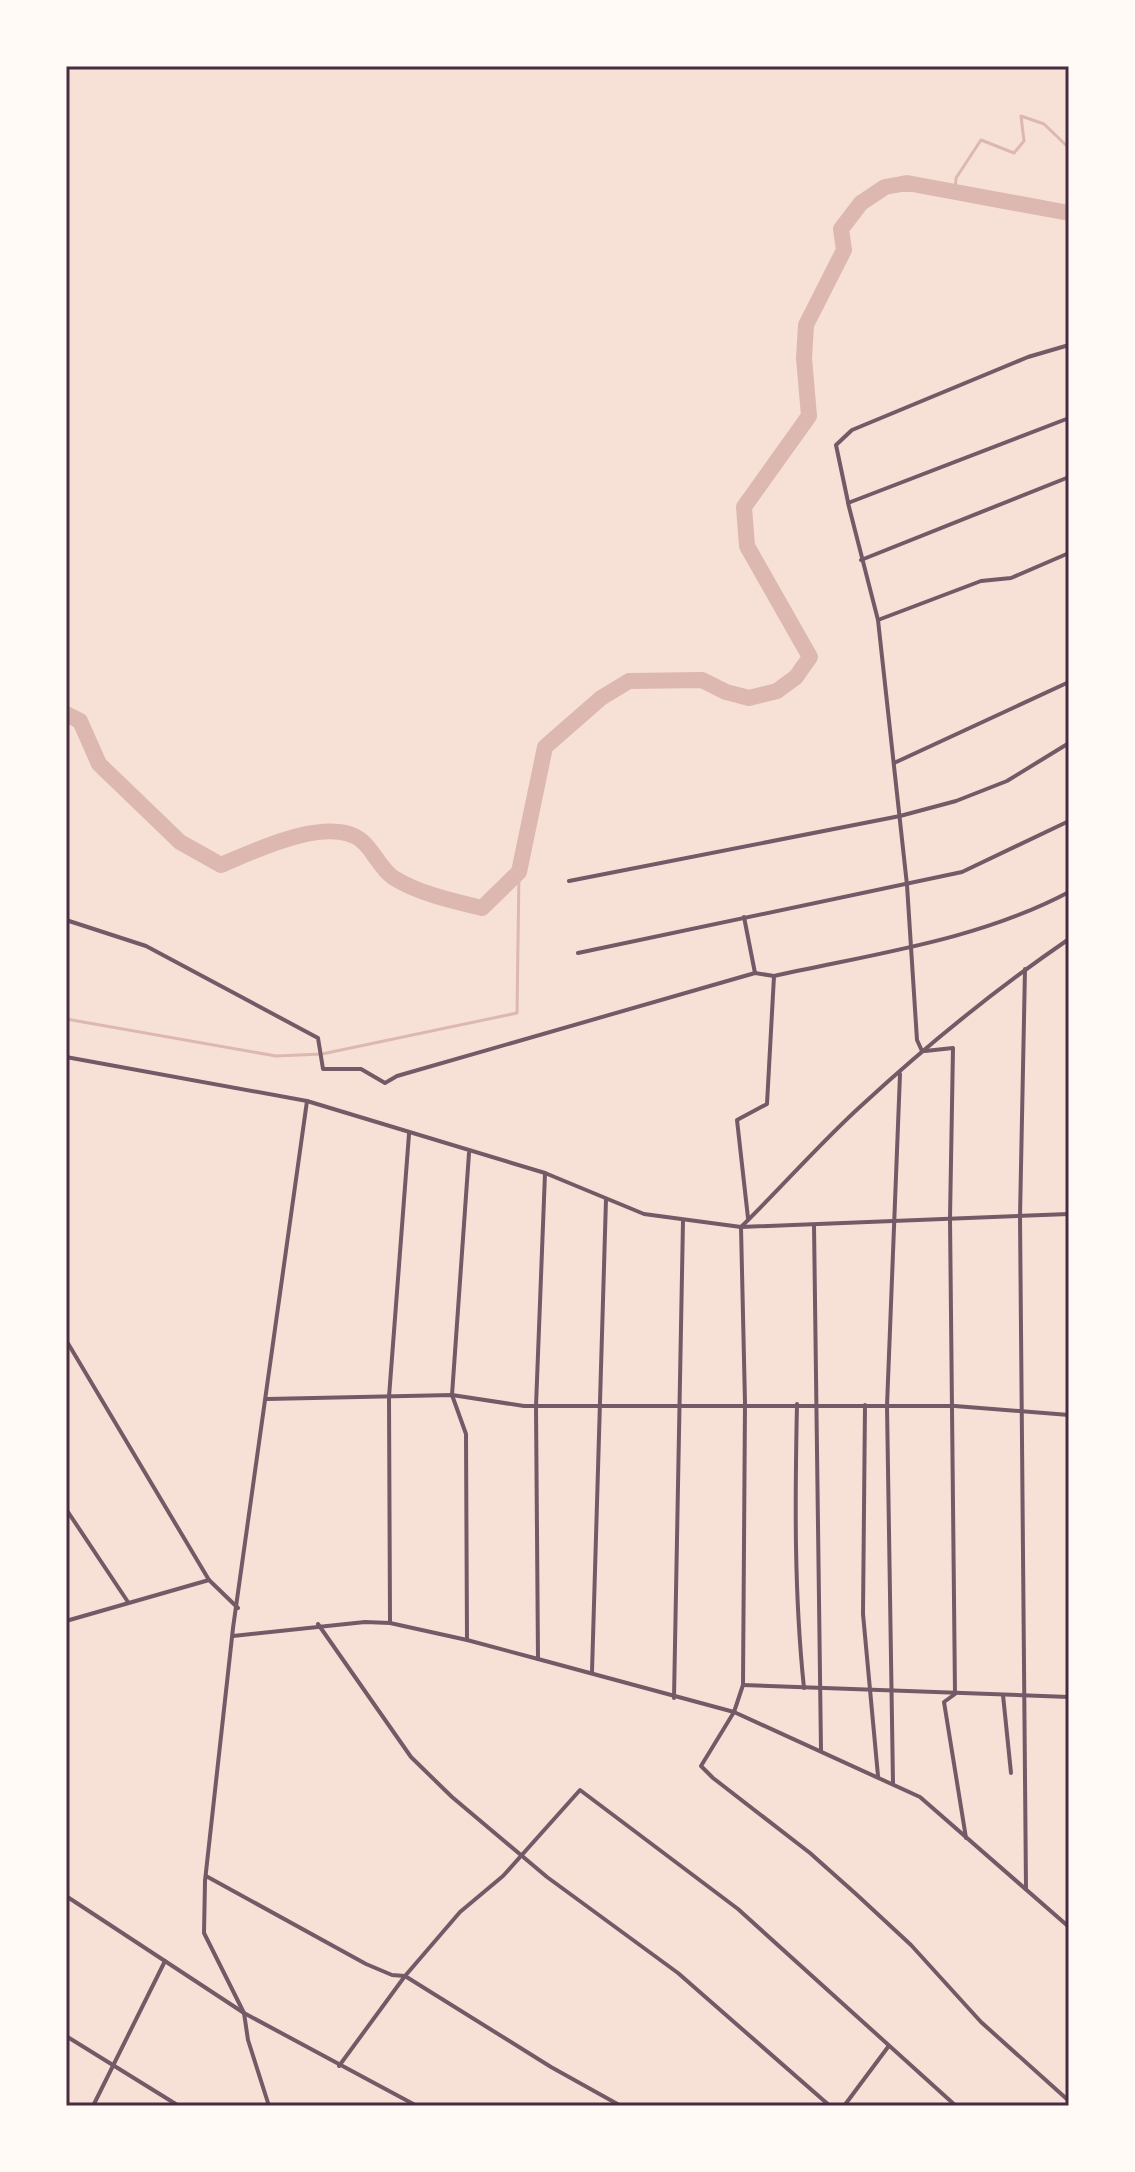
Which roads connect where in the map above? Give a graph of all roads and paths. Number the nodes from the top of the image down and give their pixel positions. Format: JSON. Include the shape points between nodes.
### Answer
{"nodes":[{"id":1,"x":1069,"y":345,"type":"edge"},
{"id":2,"x":1069,"y":418,"type":"edge"},
{"id":3,"x":1069,"y":477,"type":"edge"},
{"id":4,"x":848,"y":503,"type":"junction"},
{"id":5,"x":1069,"y":553,"type":"edge"},
{"id":6,"x":861,"y":560,"type":"junction"},
{"id":7,"x":878,"y":620,"type":"junction"},
{"id":8,"x":1069,"y":682,"type":"edge"},
{"id":9,"x":1069,"y":743,"type":"edge"},
{"id":10,"x":894,"y":763,"type":"junction"},
{"id":11,"x":900,"y":816,"type":"junction"},
{"id":12,"x":1069,"y":821,"type":"edge"},
{"id":13,"x":569,"y":881,"type":"dead end"},
{"id":14,"x":907,"y":885,"type":"junction"},
{"id":15,"x":1069,"y":892,"type":"edge"},
{"id":16,"x":744,"y":917,"type":"junction"},
{"id":17,"x":66,"y":920,"type":"edge"},
{"id":18,"x":1069,"y":939,"type":"edge"},
{"id":19,"x":909,"y":946,"type":"junction"},
{"id":20,"x":578,"y":953,"type":"dead end"},
{"id":21,"x":1025,"y":969,"type":"junction"},
{"id":22,"x":755,"y":973,"type":"junction"},
{"id":23,"x":774,"y":976,"type":"junction"},
{"id":24,"x":922,"y":1051,"type":"junction"},
{"id":25,"x":66,"y":1057,"type":"edge"},
{"id":26,"x":900,"y":1072,"type":"junction"},
{"id":27,"x":307,"y":1101,"type":"junction"},
{"id":28,"x":409,"y":1134,"type":"junction"},
{"id":29,"x":469,"y":1153,"type":"junction"},
{"id":30,"x":545,"y":1173,"type":"junction"},
{"id":31,"x":606,"y":1199,"type":"junction"},
{"id":32,"x":1069,"y":1214,"type":"edge"},
{"id":33,"x":1020,"y":1217,"type":"junction"},
{"id":34,"x":950,"y":1218,"type":"junction"},
{"id":35,"x":748,"y":1220,"type":"junction"},
{"id":36,"x":892,"y":1220,"type":"junction"},
{"id":37,"x":683,"y":1221,"type":"junction"},
{"id":38,"x":814,"y":1225,"type":"junction"},
{"id":39,"x":741,"y":1227,"type":"junction"},
{"id":40,"x":66,"y":1340,"type":"edge"},
{"id":41,"x":452,"y":1395,"type":"junction"},
{"id":42,"x":389,"y":1397,"type":"junction"},
{"id":43,"x":267,"y":1399,"type":"junction"},
{"id":44,"x":680,"y":1403,"type":"junction"},
{"id":45,"x":745,"y":1403,"type":"junction"},
{"id":46,"x":797,"y":1404,"type":"junction"},
{"id":47,"x":817,"y":1404,"type":"junction"},
{"id":48,"x":597,"y":1405,"type":"junction"},
{"id":49,"x":865,"y":1405,"type":"junction"},
{"id":50,"x":536,"y":1406,"type":"junction"},
{"id":51,"x":887,"y":1406,"type":"junction"},
{"id":52,"x":955,"y":1406,"type":"junction"},
{"id":53,"x":1023,"y":1410,"type":"junction"},
{"id":54,"x":1069,"y":1415,"type":"edge"},
{"id":55,"x":66,"y":1509,"type":"edge"},
{"id":56,"x":209,"y":1580,"type":"junction"},
{"id":57,"x":128,"y":1602,"type":"junction"},
{"id":58,"x":238,"y":1608,"type":"junction"},
{"id":59,"x":66,"y":1621,"type":"edge"},
{"id":60,"x":390,"y":1623,"type":"junction"},
{"id":61,"x":318,"y":1624,"type":"junction"},
{"id":62,"x":233,"y":1636,"type":"junction"},
{"id":63,"x":467,"y":1640,"type":"junction"},
{"id":64,"x":538,"y":1659,"type":"junction"},
{"id":65,"x":592,"y":1672,"type":"junction"},
{"id":66,"x":743,"y":1685,"type":"junction"},
{"id":67,"x":804,"y":1688,"type":"junction"},
{"id":68,"x":822,"y":1689,"type":"junction"},
{"id":69,"x":893,"y":1690,"type":"junction"},
{"id":70,"x":871,"y":1691,"type":"junction"},
{"id":71,"x":955,"y":1694,"type":"junction"},
{"id":72,"x":1003,"y":1695,"type":"junction"},
{"id":73,"x":1024,"y":1695,"type":"junction"},
{"id":74,"x":1069,"y":1697,"type":"edge"},
{"id":75,"x":674,"y":1698,"type":"junction"},
{"id":76,"x":734,"y":1712,"type":"junction"},
{"id":77,"x":821,"y":1750,"type":"junction"},
{"id":78,"x":1011,"y":1773,"type":"dead end"},
{"id":79,"x":878,"y":1776,"type":"junction"},
{"id":80,"x":893,"y":1783,"type":"junction"},
{"id":81,"x":966,"y":1838,"type":"junction"},
{"id":82,"x":521,"y":1855,"type":"junction"},
{"id":83,"x":206,"y":1876,"type":"junction"},
{"id":84,"x":1026,"y":1889,"type":"junction"},
{"id":85,"x":66,"y":1896,"type":"edge"},
{"id":86,"x":1069,"y":1927,"type":"edge"},
{"id":87,"x":165,"y":1961,"type":"junction"},
{"id":88,"x":405,"y":1976,"type":"junction"},
{"id":89,"x":244,"y":2013,"type":"junction"},
{"id":90,"x":66,"y":2036,"type":"edge"},
{"id":91,"x":888,"y":2047,"type":"junction"},
{"id":92,"x":339,"y":2066,"type":"junction"},
{"id":93,"x":112,"y":2067,"type":"junction"},
{"id":94,"x":1069,"y":2101,"type":"edge"},
{"id":95,"x":93,"y":2106,"type":"edge"},
{"id":96,"x":179,"y":2106,"type":"edge"},
{"id":97,"x":269,"y":2106,"type":"edge"},
{"id":98,"x":417,"y":2106,"type":"edge"},
{"id":99,"x":621,"y":2106,"type":"edge"},
{"id":100,"x":830,"y":2106,"type":"edge"},
{"id":101,"x":844,"y":2106,"type":"edge"},
{"id":102,"x":956,"y":2106,"type":"edge"}],
"edges":[{"from":1,"to":4,"type":"street","via":[[852,430],[836,445]]},
{"from":2,"to":4,"type":"street"},
{"from":3,"to":6,"type":"street"},
{"from":4,"to":6,"type":"street"},
{"from":5,"to":7,"type":"street","via":[[1011,578],[981,581]]},
{"from":6,"to":7,"type":"street"},
{"from":7,"to":10,"type":"street"},
{"from":8,"to":10,"type":"street"},
{"from":9,"to":11,"type":"street","via":[[1007,781]]},
{"from":10,"to":11,"type":"street"},
{"from":11,"to":13,"type":"street"},
{"from":11,"to":14,"type":"street"},
{"from":12,"to":14,"type":"street","via":[[962,872]]},
{"from":14,"to":16,"type":"street"},
{"from":14,"to":19,"type":"street"},
{"from":15,"to":19,"type":"street","via":[[1036,910]]},
{"from":16,"to":20,"type":"street"},
{"from":16,"to":22,"type":"street"},
{"from":17,"to":22,"type":"street","via":[[146,946],[305,1030],[318,1038],[323,1069],[361,1069],[385,1083]]},
{"from":18,"to":21,"type":"street"},
{"from":19,"to":23,"type":"street"},
{"from":19,"to":24,"type":"street"},
{"from":21,"to":24,"type":"street"},
{"from":21,"to":33,"type":"street"},
{"from":22,"to":23,"type":"street"},
{"from":23,"to":35,"type":"street","via":[[767,1104],[737,1120]]},
{"from":24,"to":26,"type":"street"},
{"from":24,"to":34,"type":"street","via":[[953,1048]]},
{"from":25,"to":27,"type":"street"},
{"from":26,"to":35,"type":"street"},
{"from":26,"to":36,"type":"street"},
{"from":27,"to":28,"type":"street"},
{"from":27,"to":43,"type":"street"},
{"from":28,"to":29,"type":"street"},
{"from":28,"to":42,"type":"street"},
{"from":29,"to":30,"type":"street"},
{"from":29,"to":41,"type":"street"},
{"from":30,"to":31,"type":"street"},
{"from":30,"to":50,"type":"street"},
{"from":31,"to":37,"type":"street"},
{"from":31,"to":48,"type":"street"},
{"from":32,"to":33,"type":"street"},
{"from":33,"to":34,"type":"street"},
{"from":33,"to":53,"type":"street"},
{"from":34,"to":36,"type":"street"},
{"from":34,"to":52,"type":"street"},
{"from":35,"to":39,"type":"street"},
{"from":36,"to":38,"type":"street"},
{"from":36,"to":51,"type":"street"},
{"from":37,"to":39,"type":"street"},
{"from":37,"to":44,"type":"street"},
{"from":38,"to":39,"type":"street"},
{"from":38,"to":47,"type":"street"},
{"from":39,"to":45,"type":"street"},
{"from":40,"to":56,"type":"street"},
{"from":41,"to":42,"type":"street"},
{"from":41,"to":50,"type":"street"},
{"from":41,"to":63,"type":"street","via":[[466,1434]]},
{"from":42,"to":43,"type":"street"},
{"from":42,"to":60,"type":"street"},
{"from":43,"to":58,"type":"street"},
{"from":44,"to":45,"type":"street"},
{"from":44,"to":48,"type":"street"},
{"from":44,"to":75,"type":"street"},
{"from":45,"to":46,"type":"street"},
{"from":45,"to":66,"type":"street"},
{"from":46,"to":47,"type":"street"},
{"from":46,"to":67,"type":"street","via":[[797,1621]]},
{"from":47,"to":49,"type":"street"},
{"from":47,"to":68,"type":"street"},
{"from":48,"to":50,"type":"street"},
{"from":48,"to":65,"type":"street"},
{"from":49,"to":51,"type":"street"},
{"from":49,"to":70,"type":"street","via":[[863,1614]]},
{"from":50,"to":64,"type":"street"},
{"from":51,"to":52,"type":"street"},
{"from":51,"to":69,"type":"street"},
{"from":52,"to":53,"type":"street"},
{"from":52,"to":71,"type":"street"},
{"from":53,"to":54,"type":"street"},
{"from":53,"to":73,"type":"street"},
{"from":55,"to":57,"type":"street"},
{"from":56,"to":57,"type":"street"},
{"from":56,"to":58,"type":"street"},
{"from":57,"to":59,"type":"street"},
{"from":58,"to":62,"type":"street"},
{"from":60,"to":61,"type":"street"},
{"from":60,"to":63,"type":"street"},
{"from":61,"to":62,"type":"street"},
{"from":61,"to":82,"type":"street","via":[[411,1757]]},
{"from":62,"to":83,"type":"street"},
{"from":63,"to":64,"type":"street"},
{"from":64,"to":65,"type":"street"},
{"from":65,"to":75,"type":"street"},
{"from":66,"to":67,"type":"street"},
{"from":66,"to":76,"type":"street"},
{"from":67,"to":68,"type":"street"},
{"from":68,"to":70,"type":"street"},
{"from":68,"to":77,"type":"street"},
{"from":69,"to":70,"type":"street"},
{"from":69,"to":71,"type":"street"},
{"from":69,"to":80,"type":"street"},
{"from":70,"to":79,"type":"street"},
{"from":71,"to":72,"type":"street"},
{"from":71,"to":81,"type":"street","via":[[944,1702]]},
{"from":72,"to":73,"type":"street"},
{"from":72,"to":78,"type":"street"},
{"from":73,"to":74,"type":"street"},
{"from":73,"to":84,"type":"street"},
{"from":75,"to":76,"type":"street"},
{"from":76,"to":77,"type":"street"},
{"from":76,"to":94,"type":"street","via":[[701,1766],[856,1894],[981,2022]]},
{"from":77,"to":79,"type":"street"},
{"from":79,"to":80,"type":"street"},
{"from":80,"to":81,"type":"street","via":[[920,1797]]},
{"from":81,"to":84,"type":"street"},
{"from":82,"to":88,"type":"street","via":[[460,1912]]},
{"from":82,"to":91,"type":"street","via":[[580,1790],[738,1909]]},
{"from":82,"to":100,"type":"street","via":[[678,1973]]},
{"from":83,"to":88,"type":"street","via":[[366,1964]]},
{"from":83,"to":89,"type":"street","via":[[204,1933]]},
{"from":84,"to":86,"type":"street"},
{"from":85,"to":87,"type":"street"},
{"from":87,"to":89,"type":"street"},
{"from":87,"to":93,"type":"street"},
{"from":88,"to":92,"type":"street"},
{"from":88,"to":99,"type":"street"},
{"from":89,"to":92,"type":"street"},
{"from":89,"to":97,"type":"street"},
{"from":90,"to":93,"type":"street"},
{"from":91,"to":101,"type":"street"},
{"from":91,"to":102,"type":"street"},
{"from":92,"to":98,"type":"street"},
{"from":93,"to":95,"type":"street"},
{"from":93,"to":96,"type":"street"}]}
